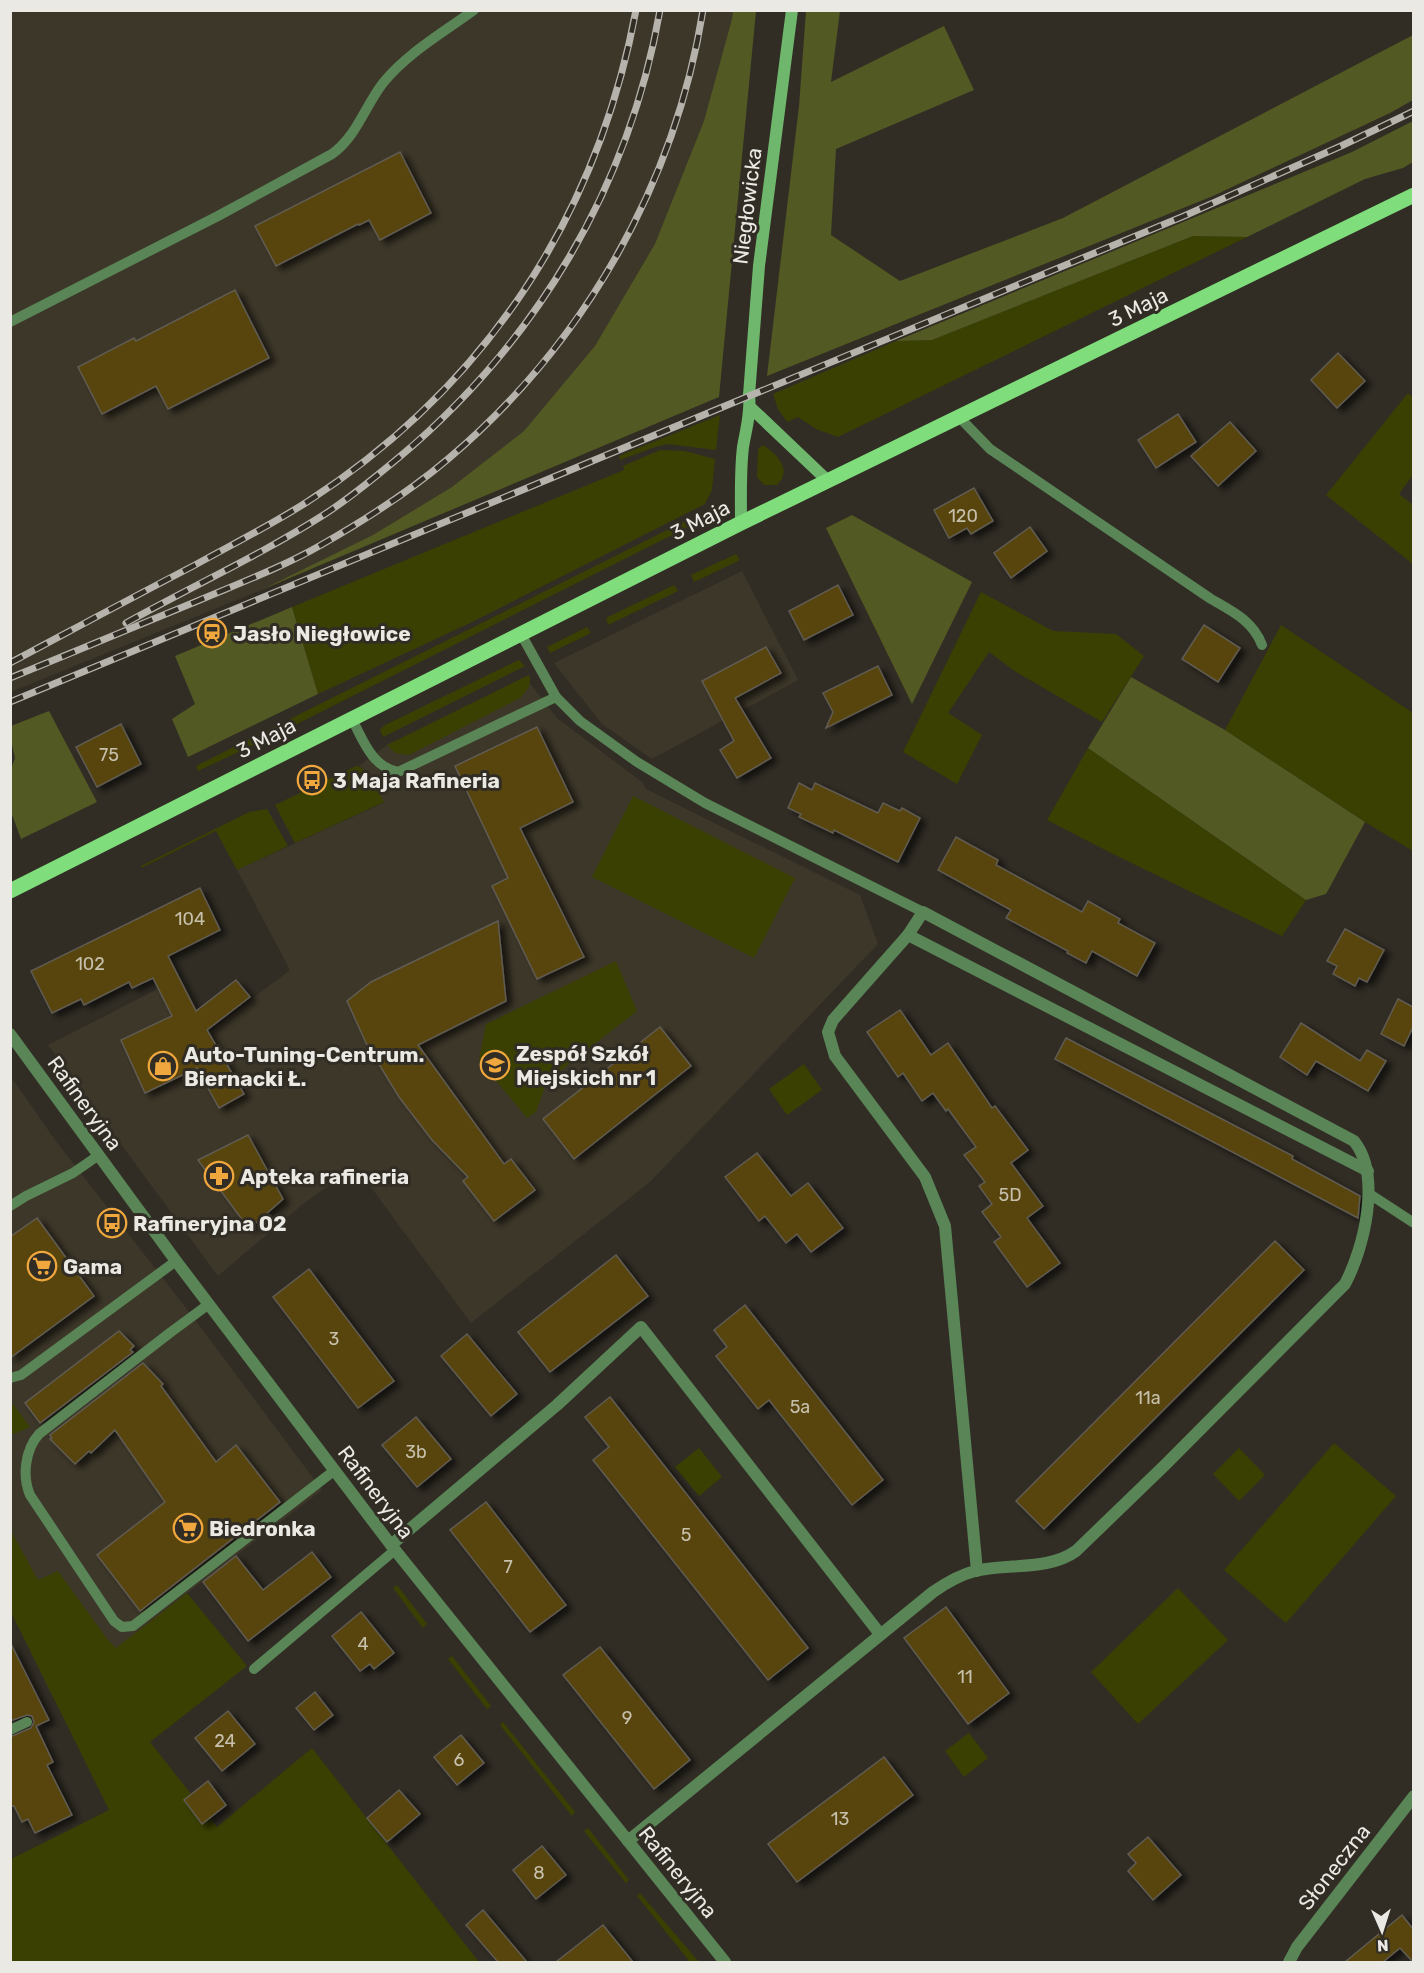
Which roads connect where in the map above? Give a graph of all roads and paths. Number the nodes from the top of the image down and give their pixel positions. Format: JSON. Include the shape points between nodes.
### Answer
{"nodes":[{"id":1,"x":474,"y":10,"type":"edge"},
{"id":2,"x":792,"y":10,"type":"edge"},
{"id":3,"x":1413,"y":195,"type":"edge"},
{"id":4,"x":10,"y":322,"type":"edge"},
{"id":5,"x":750,"y":407,"type":"junction"},
{"id":6,"x":960,"y":418,"type":"junction"},
{"id":7,"x":828,"y":481,"type":"junction"},
{"id":8,"x":741,"y":523,"type":"junction"},
{"id":9,"x":521,"y":634,"type":"junction"},
{"id":10,"x":1262,"y":645,"type":"dead end"},
{"id":11,"x":556,"y":697,"type":"junction"},
{"id":12,"x":352,"y":719,"type":"junction"},
{"id":13,"x":10,"y":891,"type":"edge"},
{"id":14,"x":923,"y":912,"type":"junction"},
{"id":15,"x":908,"y":934,"type":"junction"},
{"id":16,"x":10,"y":1034,"type":"edge"},
{"id":17,"x":99,"y":1155,"type":"junction"},
{"id":18,"x":1368,"y":1171,"type":"junction"},
{"id":19,"x":1368,"y":1193,"type":"junction"},
{"id":20,"x":10,"y":1206,"type":"edge"},
{"id":21,"x":1413,"y":1223,"type":"edge"},
{"id":22,"x":176,"y":1261,"type":"junction"},
{"id":23,"x":209,"y":1304,"type":"junction"},
{"id":24,"x":10,"y":1378,"type":"edge"},
{"id":25,"x":335,"y":1470,"type":"junction"},
{"id":26,"x":393,"y":1547,"type":"junction"},
{"id":27,"x":977,"y":1571,"type":"junction"},
{"id":28,"x":880,"y":1634,"type":"junction"},
{"id":29,"x":254,"y":1669,"type":"dead end"},
{"id":30,"x":27,"y":1722,"type":"dead end"},
{"id":31,"x":10,"y":1730,"type":"edge"},
{"id":32,"x":1413,"y":1796,"type":"edge"},
{"id":33,"x":628,"y":1841,"type":"junction"},
{"id":34,"x":725,"y":1962,"type":"edge"},
{"id":35,"x":1289,"y":1962,"type":"edge"}],
"edges":[{"from":1,"to":4,"type":"lane","via":[[398,67],[382,84],[347,141],[332,154]]},
{"from":2,"to":5,"type":"street","name":"Niegłowicka","via":[[759,266]]},
{"from":3,"to":6,"type":"main road","name":"3 Maja"},
{"from":5,"to":7,"type":"street"},
{"from":5,"to":8,"type":"street","name":"Niegłowicka","via":[[743,447]]},
{"from":6,"to":7,"type":"main road","name":"3 Maja"},
{"from":6,"to":10,"type":"lane","via":[[990,449],[1245,619]]},
{"from":7,"to":8,"type":"main road","name":"3 Maja"},
{"from":8,"to":9,"type":"main road","name":"3 Maja"},
{"from":9,"to":11,"type":"lane"},
{"from":9,"to":12,"type":"main road","name":"3 Maja"},
{"from":11,"to":12,"type":"lane","via":[[398,772],[376,761]]},
{"from":11,"to":14,"type":"lane","via":[[588,728],[672,784]]},
{"from":12,"to":13,"type":"main road","name":"3 Maja"},
{"from":14,"to":15,"type":"street"},
{"from":14,"to":18,"type":"street","via":[[1354,1141]]},
{"from":15,"to":18,"type":"street"},
{"from":15,"to":27,"type":"street","via":[[833,1020],[828,1032],[835,1056],[925,1177],[945,1226]]},
{"from":16,"to":17,"type":"street","name":"Rafineryjna"},
{"from":17,"to":20,"type":"lane"},
{"from":17,"to":22,"type":"street","name":"Rafineryjna"},
{"from":18,"to":19,"type":"street"},
{"from":19,"to":21,"type":"lane"},
{"from":19,"to":27,"type":"street","via":[[1361,1241],[1345,1284],[1149,1481],[1068,1557]]},
{"from":22,"to":23,"type":"street","name":"Rafineryjna"},
{"from":22,"to":24,"type":"lane","via":[[21,1375]]},
{"from":23,"to":25,"type":"street","name":"Rafineryjna"},
{"from":23,"to":25,"type":"lane","via":[[39,1434],[28,1456],[26,1476],[30,1495],[114,1621],[133,1626]]},
{"from":25,"to":26,"type":"street","name":"Rafineryjna"},
{"from":26,"to":28,"type":"street","via":[[641,1327]]},
{"from":26,"to":29,"type":"lane"},
{"from":26,"to":33,"type":"street","name":"Rafineryjna"},
{"from":27,"to":28,"type":"street","via":[[933,1592]]},
{"from":28,"to":33,"type":"street"},
{"from":30,"to":31,"type":"lane"},
{"from":32,"to":35,"type":"street","name":"Słoneczna"},
{"from":33,"to":34,"type":"street","name":"Rafineryjna"}]}
